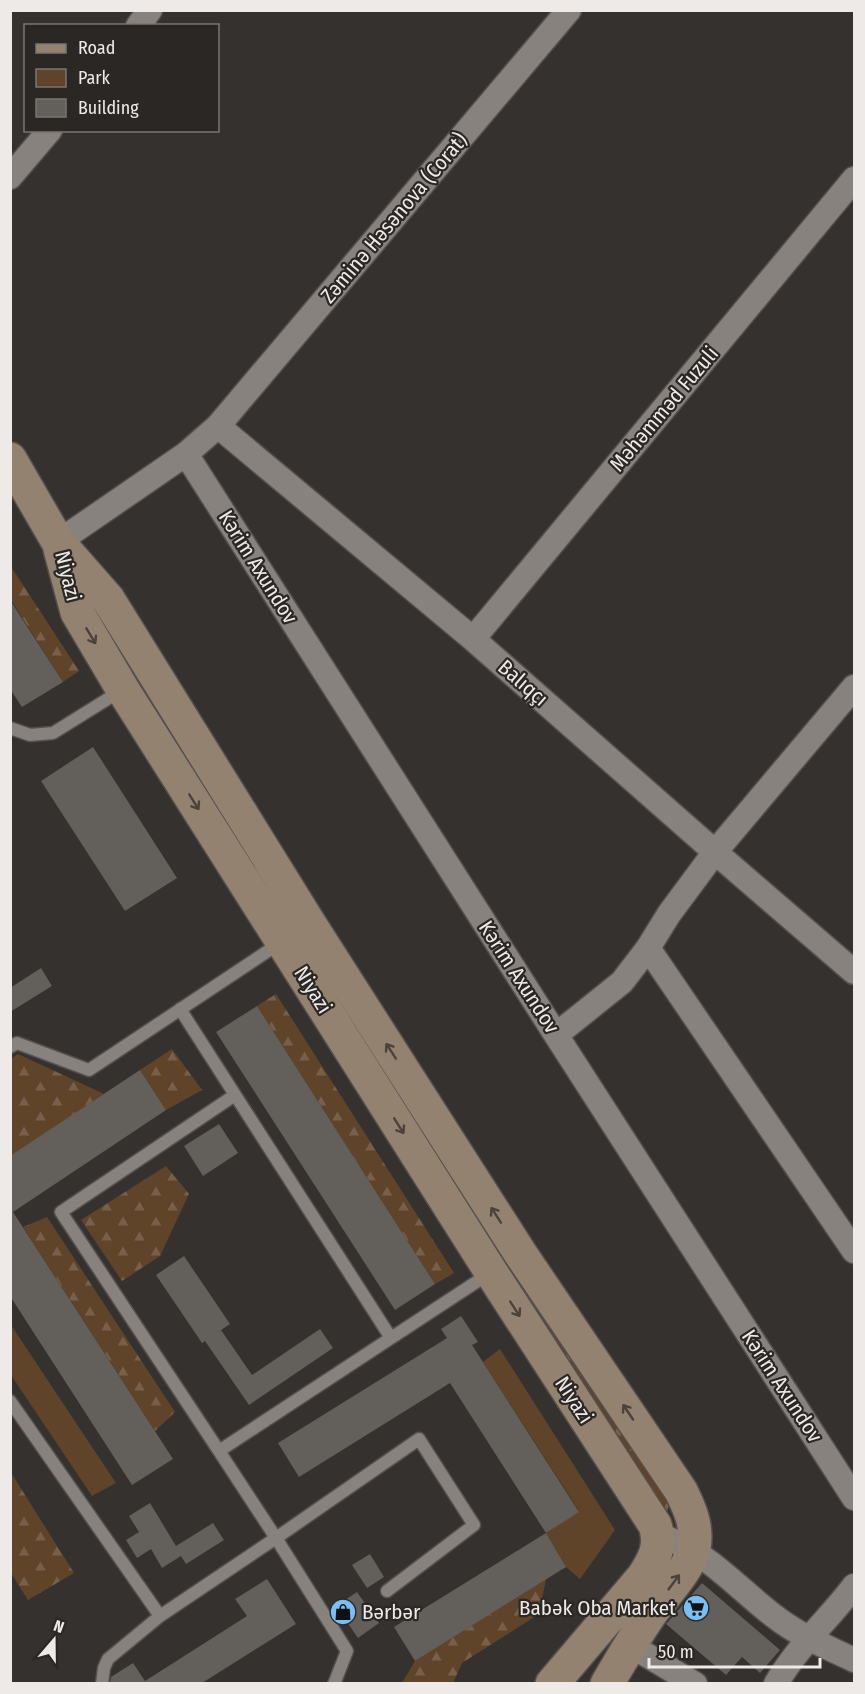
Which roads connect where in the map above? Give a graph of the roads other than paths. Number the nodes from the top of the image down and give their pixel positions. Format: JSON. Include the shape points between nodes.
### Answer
{"nodes":[{"id":1,"x":150,"y":10,"type":"edge"},
{"id":2,"x":569,"y":10,"type":"edge"},
{"id":3,"x":140,"y":24,"type":"edge"},
{"id":4,"x":48,"y":132,"type":"edge"},
{"id":5,"x":10,"y":177,"type":"edge"},
{"id":6,"x":855,"y":179,"type":"edge"},
{"id":7,"x":218,"y":426,"type":"junction"},
{"id":8,"x":186,"y":454,"type":"junction"},
{"id":9,"x":10,"y":459,"type":"edge"},
{"id":10,"x":58,"y":542,"type":"junction"},
{"id":11,"x":473,"y":639,"type":"junction"},
{"id":12,"x":855,"y":687,"type":"edge"},
{"id":13,"x":123,"y":690,"type":"junction"},
{"id":14,"x":10,"y":728,"type":"edge"},
{"id":15,"x":715,"y":852,"type":"junction"},
{"id":16,"x":296,"y":932,"type":"junction"},
{"id":17,"x":648,"y":948,"type":"junction"},
{"id":18,"x":855,"y":972,"type":"edge"},
{"id":19,"x":180,"y":1010,"type":"junction"},
{"id":20,"x":556,"y":1035,"type":"junction"},
{"id":21,"x":10,"y":1047,"type":"edge"},
{"id":22,"x":235,"y":1095,"type":"junction"},
{"id":23,"x":855,"y":1251,"type":"edge"},
{"id":24,"x":507,"y":1261,"type":"junction"},
{"id":25,"x":391,"y":1338,"type":"junction"},
{"id":26,"x":10,"y":1401,"type":"edge"},
{"id":27,"x":219,"y":1450,"type":"junction"},
{"id":28,"x":855,"y":1498,"type":"edge"},
{"id":29,"x":658,"y":1535,"type":"junction"},
{"id":30,"x":276,"y":1538,"type":"junction"},
{"id":31,"x":693,"y":1550,"type":"junction"},
{"id":32,"x":855,"y":1586,"type":"edge"},
{"id":33,"x":387,"y":1591,"type":"dead end"},
{"id":34,"x":160,"y":1616,"type":"junction"},
{"id":35,"x":808,"y":1638,"type":"junction"},
{"id":36,"x":630,"y":1645,"type":"junction"},
{"id":37,"x":855,"y":1660,"type":"edge"},
{"id":38,"x":102,"y":1683,"type":"edge"},
{"id":39,"x":334,"y":1683,"type":"edge"},
{"id":40,"x":552,"y":1683,"type":"edge"},
{"id":41,"x":607,"y":1683,"type":"edge"},
{"id":42,"x":694,"y":1683,"type":"edge"},
{"id":43,"x":776,"y":1683,"type":"edge"}],
"edges":[{"from":1,"to":3,"type":"street"},
{"from":2,"to":7,"type":"street","name":"Zəminə Həsənova (Corat)"},
{"from":4,"to":5,"type":"street"},
{"from":6,"to":11,"type":"street","name":"Məhəmməd Fuzuli"},
{"from":7,"to":8,"type":"street"},
{"from":7,"to":11,"type":"street","name":"Balıqçı"},
{"from":8,"to":10,"type":"street"},
{"from":8,"to":20,"type":"street","name":"Kərim Axundov"},
{"from":9,"to":10,"type":"main road"},
{"from":10,"to":13,"type":"main road","name":"Niyazi","one_way":true,"via":[[77,612]]},
{"from":10,"to":16,"type":"main road","name":"Niyazi","via":[[108,599]]},
{"from":11,"to":15,"type":"street","name":"Balıqçı"},
{"from":12,"to":15,"type":"street"},
{"from":13,"to":14,"type":"lane","via":[[53,733],[30,735]]},
{"from":13,"to":16,"type":"main road","name":"Niyazi","one_way":true},
{"from":15,"to":17,"type":"street"},
{"from":15,"to":18,"type":"street","name":"Balıqçı"},
{"from":16,"to":19,"type":"lane"},
{"from":16,"to":24,"type":"main road","name":"Niyazi"},
{"from":17,"to":20,"type":"street","via":[[622,982]]},
{"from":17,"to":23,"type":"street"},
{"from":19,"to":21,"type":"lane","via":[[89,1070],[17,1042]]},
{"from":19,"to":22,"type":"lane"},
{"from":20,"to":28,"type":"street","name":"Kərim Axundov"},
{"from":22,"to":25,"type":"lane"},
{"from":22,"to":27,"type":"lane","via":[[61,1212]]},
{"from":24,"to":25,"type":"lane"},
{"from":24,"to":29,"type":"main road","name":"Niyazi","one_way":true},
{"from":31,"to":24,"type":"main road","name":"Niyazi","one_way":true,"via":[[692,1514],[681,1491]]},
{"from":25,"to":27,"type":"lane"},
{"from":26,"to":34,"type":"lane"},
{"from":27,"to":30,"type":"lane"},
{"from":29,"to":31,"type":"street"},
{"from":29,"to":40,"type":"main road","via":[[656,1555],[643,1577]]},
{"from":30,"to":33,"type":"lane","via":[[419,1439],[474,1525]]},
{"from":30,"to":34,"type":"lane"},
{"from":30,"to":39,"type":"lane","via":[[347,1651]]},
{"from":31,"to":35,"type":"street","via":[[776,1618]]},
{"from":36,"to":31,"type":"main road","name":"Niyazi","one_way":true},
{"from":32,"to":35,"type":"street"},
{"from":34,"to":38,"type":"lane","via":[[108,1659]]},
{"from":35,"to":37,"type":"street"},
{"from":35,"to":43,"type":"street"},
{"from":36,"to":41,"type":"main road","name":"Niyazi"},
{"from":36,"to":42,"type":"street"}]}
